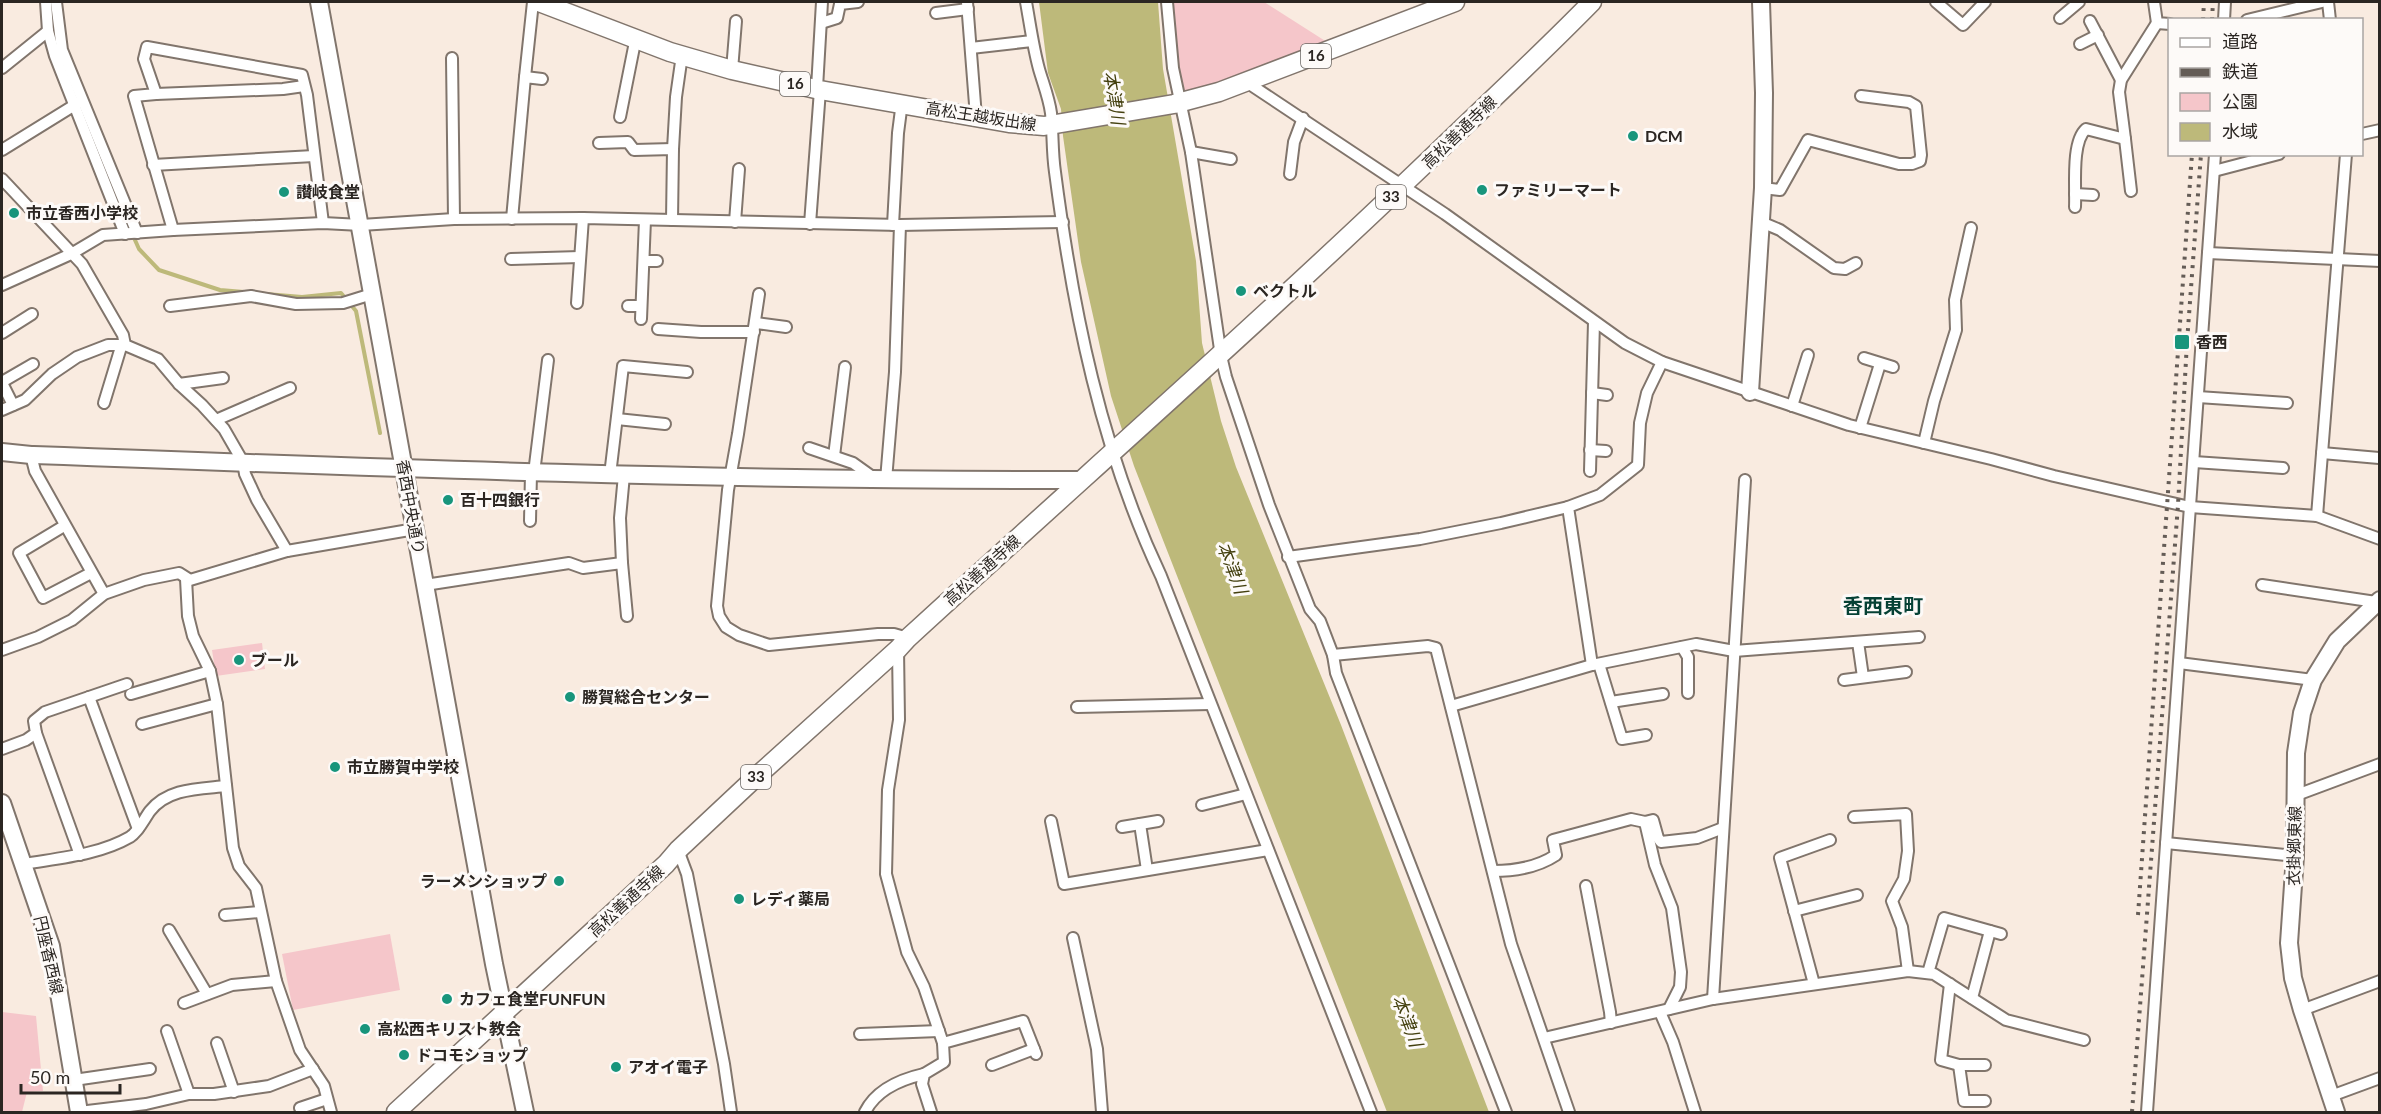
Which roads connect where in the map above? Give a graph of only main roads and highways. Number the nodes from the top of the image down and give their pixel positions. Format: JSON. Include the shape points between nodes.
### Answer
{"nodes":[{"id":1,"x":539,"y":2,"type":"edge"},
{"id":2,"x":1455,"y":2,"type":"edge"},
{"id":3,"x":1592,"y":2,"type":"edge"},
{"id":4,"x":1600,"y":2,"type":"edge"},
{"id":5,"x":1567,"y":27,"type":"junction"},
{"id":6,"x":396,"y":1113,"type":"edge"}],
"edges":[{"from":1,"to":2,"type":"main road","name":"高松王越坂出線","number":"16","via":[[682,56],[732,70],[1034,126],[1177,103],[1248,83]]},
{"from":3,"to":5,"type":"main road","name":"高松善通寺線","number":"33"},
{"from":4,"to":5,"type":"main road","name":"高松善通寺線","number":"33"},
{"from":5,"to":6,"type":"main road","name":"高松善通寺線","number":"33","via":[[1217,360],[756,777]]}]}
